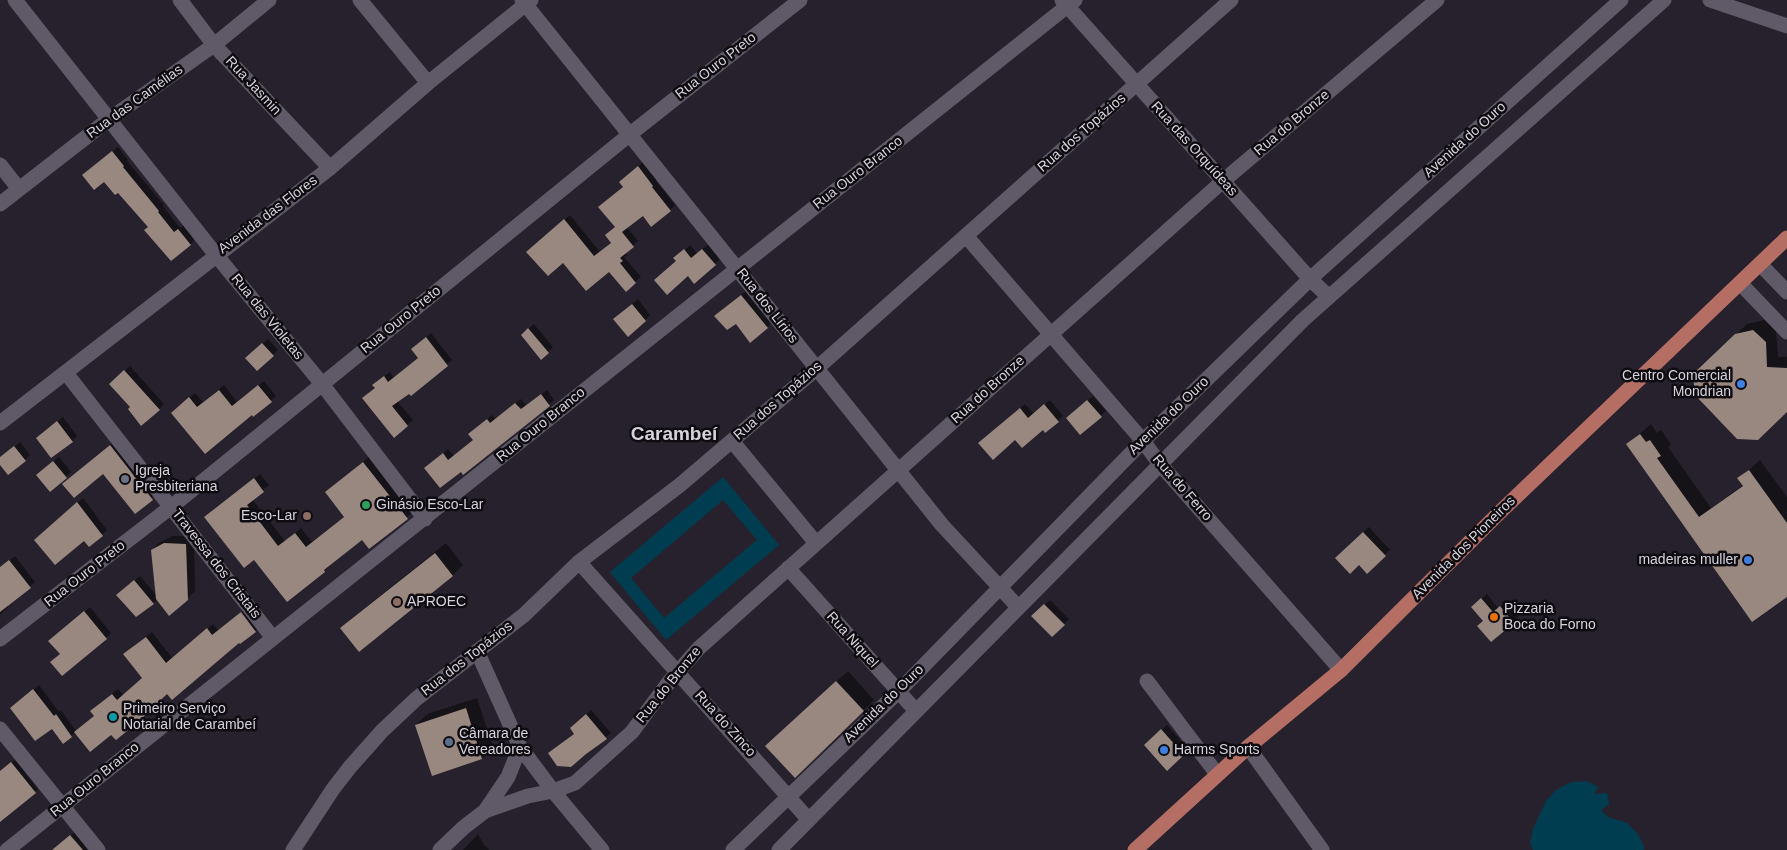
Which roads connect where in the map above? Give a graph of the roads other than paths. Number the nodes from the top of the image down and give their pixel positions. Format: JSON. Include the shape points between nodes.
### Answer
{"nodes":[{"id":1,"x":15,"y":0,"type":"edge"},
{"id":2,"x":180,"y":0,"type":"edge"},
{"id":3,"x":269,"y":0,"type":"edge"},
{"id":4,"x":360,"y":0,"type":"edge"},
{"id":5,"x":800,"y":0,"type":"edge"},
{"id":6,"x":1231,"y":0,"type":"edge"},
{"id":7,"x":1437,"y":0,"type":"edge"},
{"id":8,"x":1621,"y":0,"type":"edge"},
{"id":9,"x":1664,"y":0,"type":"edge"},
{"id":10,"x":1710,"y":0,"type":"edge"},
{"id":11,"x":526,"y":2,"type":"edge"},
{"id":12,"x":1068,"y":2,"type":"edge"},
{"id":13,"x":1787,"y":26,"type":"edge"},
{"id":14,"x":214,"y":45,"type":"junction"},
{"id":15,"x":428,"y":83,"type":"junction"},
{"id":16,"x":1137,"y":85,"type":"junction"},
{"id":17,"x":108,"y":120,"type":"junction"},
{"id":18,"x":629,"y":135,"type":"junction"},
{"id":19,"x":0,"y":165,"type":"edge"},
{"id":20,"x":330,"y":168,"type":"junction"},
{"id":21,"x":1222,"y":182,"type":"junction"},
{"id":22,"x":18,"y":189,"type":"junction"},
{"id":23,"x":0,"y":204,"type":"edge"},
{"id":24,"x":966,"y":236,"type":"junction"},
{"id":25,"x":1787,"y":238,"type":"edge"},
{"id":26,"x":216,"y":255,"type":"junction"},
{"id":27,"x":1760,"y":264,"type":"junction"},
{"id":28,"x":738,"y":268,"type":"junction"},
{"id":29,"x":1310,"y":279,"type":"junction"},
{"id":30,"x":1740,"y":284,"type":"junction"},
{"id":31,"x":1787,"y":292,"type":"edge"},
{"id":32,"x":1328,"y":296,"type":"junction"},
{"id":33,"x":1787,"y":332,"type":"edge"},
{"id":34,"x":1051,"y":334,"type":"junction"},
{"id":35,"x":816,"y":369,"type":"junction"},
{"id":36,"x":66,"y":373,"type":"junction"},
{"id":37,"x":322,"y":384,"type":"junction"},
{"id":38,"x":0,"y":423,"type":"edge"},
{"id":39,"x":732,"y":441,"type":"junction"},
{"id":40,"x":1143,"y":441,"type":"junction"},
{"id":41,"x":1160,"y":464,"type":"junction"},
{"id":42,"x":898,"y":471,"type":"junction"},
{"id":43,"x":171,"y":507,"type":"junction"},
{"id":44,"x":425,"y":519,"type":"junction"},
{"id":45,"x":816,"y":544,"type":"junction"},
{"id":46,"x":579,"y":562,"type":"junction"},
{"id":47,"x":788,"y":568,"type":"junction"},
{"id":48,"x":1000,"y":586,"type":"junction"},
{"id":49,"x":1018,"y":607,"type":"junction"},
{"id":50,"x":273,"y":638,"type":"junction"},
{"id":51,"x":0,"y":639,"type":"edge"},
{"id":52,"x":477,"y":651,"type":"junction"},
{"id":53,"x":1341,"y":670,"type":"junction"},
{"id":54,"x":678,"y":672,"type":"junction"},
{"id":55,"x":1147,"y":681,"type":"dead end"},
{"id":56,"x":898,"y":692,"type":"junction"},
{"id":57,"x":916,"y":711,"type":"junction"},
{"id":58,"x":0,"y":729,"type":"edge"},
{"id":59,"x":520,"y":747,"type":"junction"},
{"id":60,"x":1248,"y":747,"type":"junction"},
{"id":61,"x":1217,"y":774,"type":"junction"},
{"id":62,"x":553,"y":792,"type":"junction"},
{"id":63,"x":788,"y":796,"type":"junction"},
{"id":64,"x":63,"y":806,"type":"junction"},
{"id":65,"x":485,"y":811,"type":"junction"},
{"id":66,"x":809,"y":820,"type":"junction"},
{"id":67,"x":7,"y":850,"type":"edge"},
{"id":68,"x":98,"y":850,"type":"edge"},
{"id":69,"x":293,"y":850,"type":"edge"},
{"id":70,"x":440,"y":850,"type":"edge"},
{"id":71,"x":602,"y":850,"type":"edge"},
{"id":72,"x":733,"y":850,"type":"edge"},
{"id":73,"x":779,"y":850,"type":"edge"},
{"id":74,"x":1135,"y":850,"type":"edge"},
{"id":75,"x":1322,"y":850,"type":"edge"}],
"edges":[{"from":1,"to":17,"type":"street","name":"Rua das Violetas"},
{"from":2,"to":14,"type":"street","name":"Rua Jasmin"},
{"from":3,"to":14,"type":"street","name":"Rua das Camélias"},
{"from":4,"to":15,"type":"street"},
{"from":5,"to":18,"type":"street","name":"Rua Ouro Preto"},
{"from":6,"to":16,"type":"street","name":"Rua dos Topázios"},
{"from":7,"to":21,"type":"street","name":"Rua do Bronze"},
{"from":8,"to":29,"type":"street","name":"Avenida do Ouro"},
{"from":9,"to":32,"type":"street","name":"Avenida do Ouro"},
{"from":10,"to":13,"type":"street"},
{"from":11,"to":15,"type":"street","name":"Avenida das Flores"},
{"from":11,"to":18,"type":"street","name":"Rua dos Lírios"},
{"from":12,"to":16,"type":"street","name":"Rua das Orquídeas"},
{"from":12,"to":28,"type":"street","name":"Rua Ouro Branco"},
{"from":14,"to":17,"type":"street","name":"Rua das Camélias"},
{"from":14,"to":20,"type":"street","name":"Rua Jasmin"},
{"from":15,"to":20,"type":"street","name":"Avenida das Flores"},
{"from":16,"to":21,"type":"street","name":"Rua das Orquídeas"},
{"from":16,"to":24,"type":"street","name":"Rua dos Topázios"},
{"from":17,"to":22,"type":"street","name":"Rua das Camélias"},
{"from":17,"to":26,"type":"street","name":"Rua das Violetas"},
{"from":18,"to":28,"type":"street","name":"Rua dos Lírios"},
{"from":18,"to":37,"type":"street","name":"Rua Ouro Preto"},
{"from":19,"to":22,"type":"street"},
{"from":20,"to":26,"type":"street","name":"Avenida das Flores"},
{"from":21,"to":29,"type":"street","name":"Rua das Orquídeas"},
{"from":21,"to":34,"type":"street","name":"Rua do Bronze"},
{"from":22,"to":23,"type":"street","name":"Rua das Camélias"},
{"from":24,"to":34,"type":"street","name":"Rua do Ferro"},
{"from":24,"to":35,"type":"street","name":"Rua dos Topázios"},
{"from":25,"to":27,"type":"main road","name":"Avenida dos Pioneiros"},
{"from":26,"to":36,"type":"street","name":"Avenida das Flores"},
{"from":26,"to":37,"type":"street","name":"Rua das Violetas"},
{"from":27,"to":30,"type":"main road","name":"Avenida dos Pioneiros"},
{"from":27,"to":31,"type":"street"},
{"from":28,"to":35,"type":"street","name":"Rua dos Lírios"},
{"from":28,"to":44,"type":"street","name":"Rua Ouro Branco"},
{"from":29,"to":32,"type":"street","name":"Rua das Orquídeas"},
{"from":29,"to":40,"type":"street","name":"Avenida do Ouro"},
{"from":30,"to":33,"type":"street"},
{"from":30,"to":53,"type":"main road","name":"Avenida dos Pioneiros","via":[[1499,513]]},
{"from":32,"to":41,"type":"street","name":"Avenida do Ouro"},
{"from":34,"to":40,"type":"street","name":"Rua do Ferro"},
{"from":34,"to":42,"type":"street","name":"Rua do Bronze"},
{"from":35,"to":39,"type":"street","name":"Rua dos Topázios"},
{"from":35,"to":42,"type":"street","name":"Rua dos Lírios"},
{"from":36,"to":38,"type":"street","name":"Avenida das Flores"},
{"from":36,"to":43,"type":"street","name":"Travessa dos Cristais"},
{"from":37,"to":43,"type":"street","name":"Rua Ouro Preto"},
{"from":37,"to":44,"type":"street","name":"Rua das Violetas"},
{"from":39,"to":45,"type":"street"},
{"from":39,"to":46,"type":"street","name":"Rua dos Topázios"},
{"from":40,"to":41,"type":"street","name":"Rua do Ferro"},
{"from":40,"to":48,"type":"street","name":"Avenida do Ouro"},
{"from":41,"to":49,"type":"street","name":"Avenida do Ouro"},
{"from":41,"to":53,"type":"street","name":"Rua do Ferro"},
{"from":42,"to":45,"type":"street","name":"Rua do Bronze"},
{"from":42,"to":48,"type":"street","name":"Rua dos Lírios","via":[[942,525]]},
{"from":43,"to":50,"type":"street","name":"Travessa dos Cristais"},
{"from":43,"to":51,"type":"street","name":"Rua Ouro Preto"},
{"from":44,"to":50,"type":"street","name":"Rua Ouro Branco"},
{"from":45,"to":47,"type":"street","name":"Rua do Bronze"},
{"from":46,"to":52,"type":"street","name":"Rua dos Topázios","via":[[524,615]]},
{"from":46,"to":54,"type":"street","name":"Rua do Zinco"},
{"from":47,"to":54,"type":"street","name":"Rua do Bronze","via":[[698,648]]},
{"from":47,"to":56,"type":"street","name":"Rua Niquel"},
{"from":48,"to":49,"type":"street","name":"Rua dos Lírios"},
{"from":48,"to":56,"type":"street","name":"Avenida do Ouro"},
{"from":49,"to":57,"type":"street","name":"Avenida do Ouro"},
{"from":50,"to":64,"type":"street","name":"Rua Ouro Branco"},
{"from":52,"to":59,"type":"street"},
{"from":52,"to":69,"type":"street","name":"Rua dos Topázios","via":[[416,699],[382,731],[333,789]]},
{"from":53,"to":60,"type":"main road","name":"Avenida dos Pioneiros"},
{"from":54,"to":62,"type":"street","name":"Rua do Bronze","via":[[632,732],[575,783]]},
{"from":54,"to":63,"type":"street","name":"Rua do Zinco"},
{"from":55,"to":61,"type":"street"},
{"from":56,"to":57,"type":"street","name":"Rua Niquel"},
{"from":56,"to":63,"type":"street","name":"Avenida do Ouro"},
{"from":57,"to":66,"type":"street","name":"Avenida do Ouro"},
{"from":58,"to":64,"type":"street"},
{"from":59,"to":62,"type":"street"},
{"from":59,"to":65,"type":"street","via":[[508,777]]},
{"from":60,"to":61,"type":"main road","name":"Avenida dos Pioneiros"},
{"from":60,"to":75,"type":"street"},
{"from":61,"to":74,"type":"main road","name":"Avenida dos Pioneiros"},
{"from":62,"to":65,"type":"street","name":"Rua do Bronze","via":[[528,796]]},
{"from":62,"to":71,"type":"street"},
{"from":63,"to":66,"type":"street","name":"Rua do Zinco"},
{"from":63,"to":72,"type":"street","name":"Avenida do Ouro"},
{"from":64,"to":67,"type":"street","name":"Rua Ouro Branco"},
{"from":64,"to":68,"type":"street"},
{"from":65,"to":70,"type":"street"},
{"from":66,"to":73,"type":"street","name":"Avenida do Ouro"}]}
